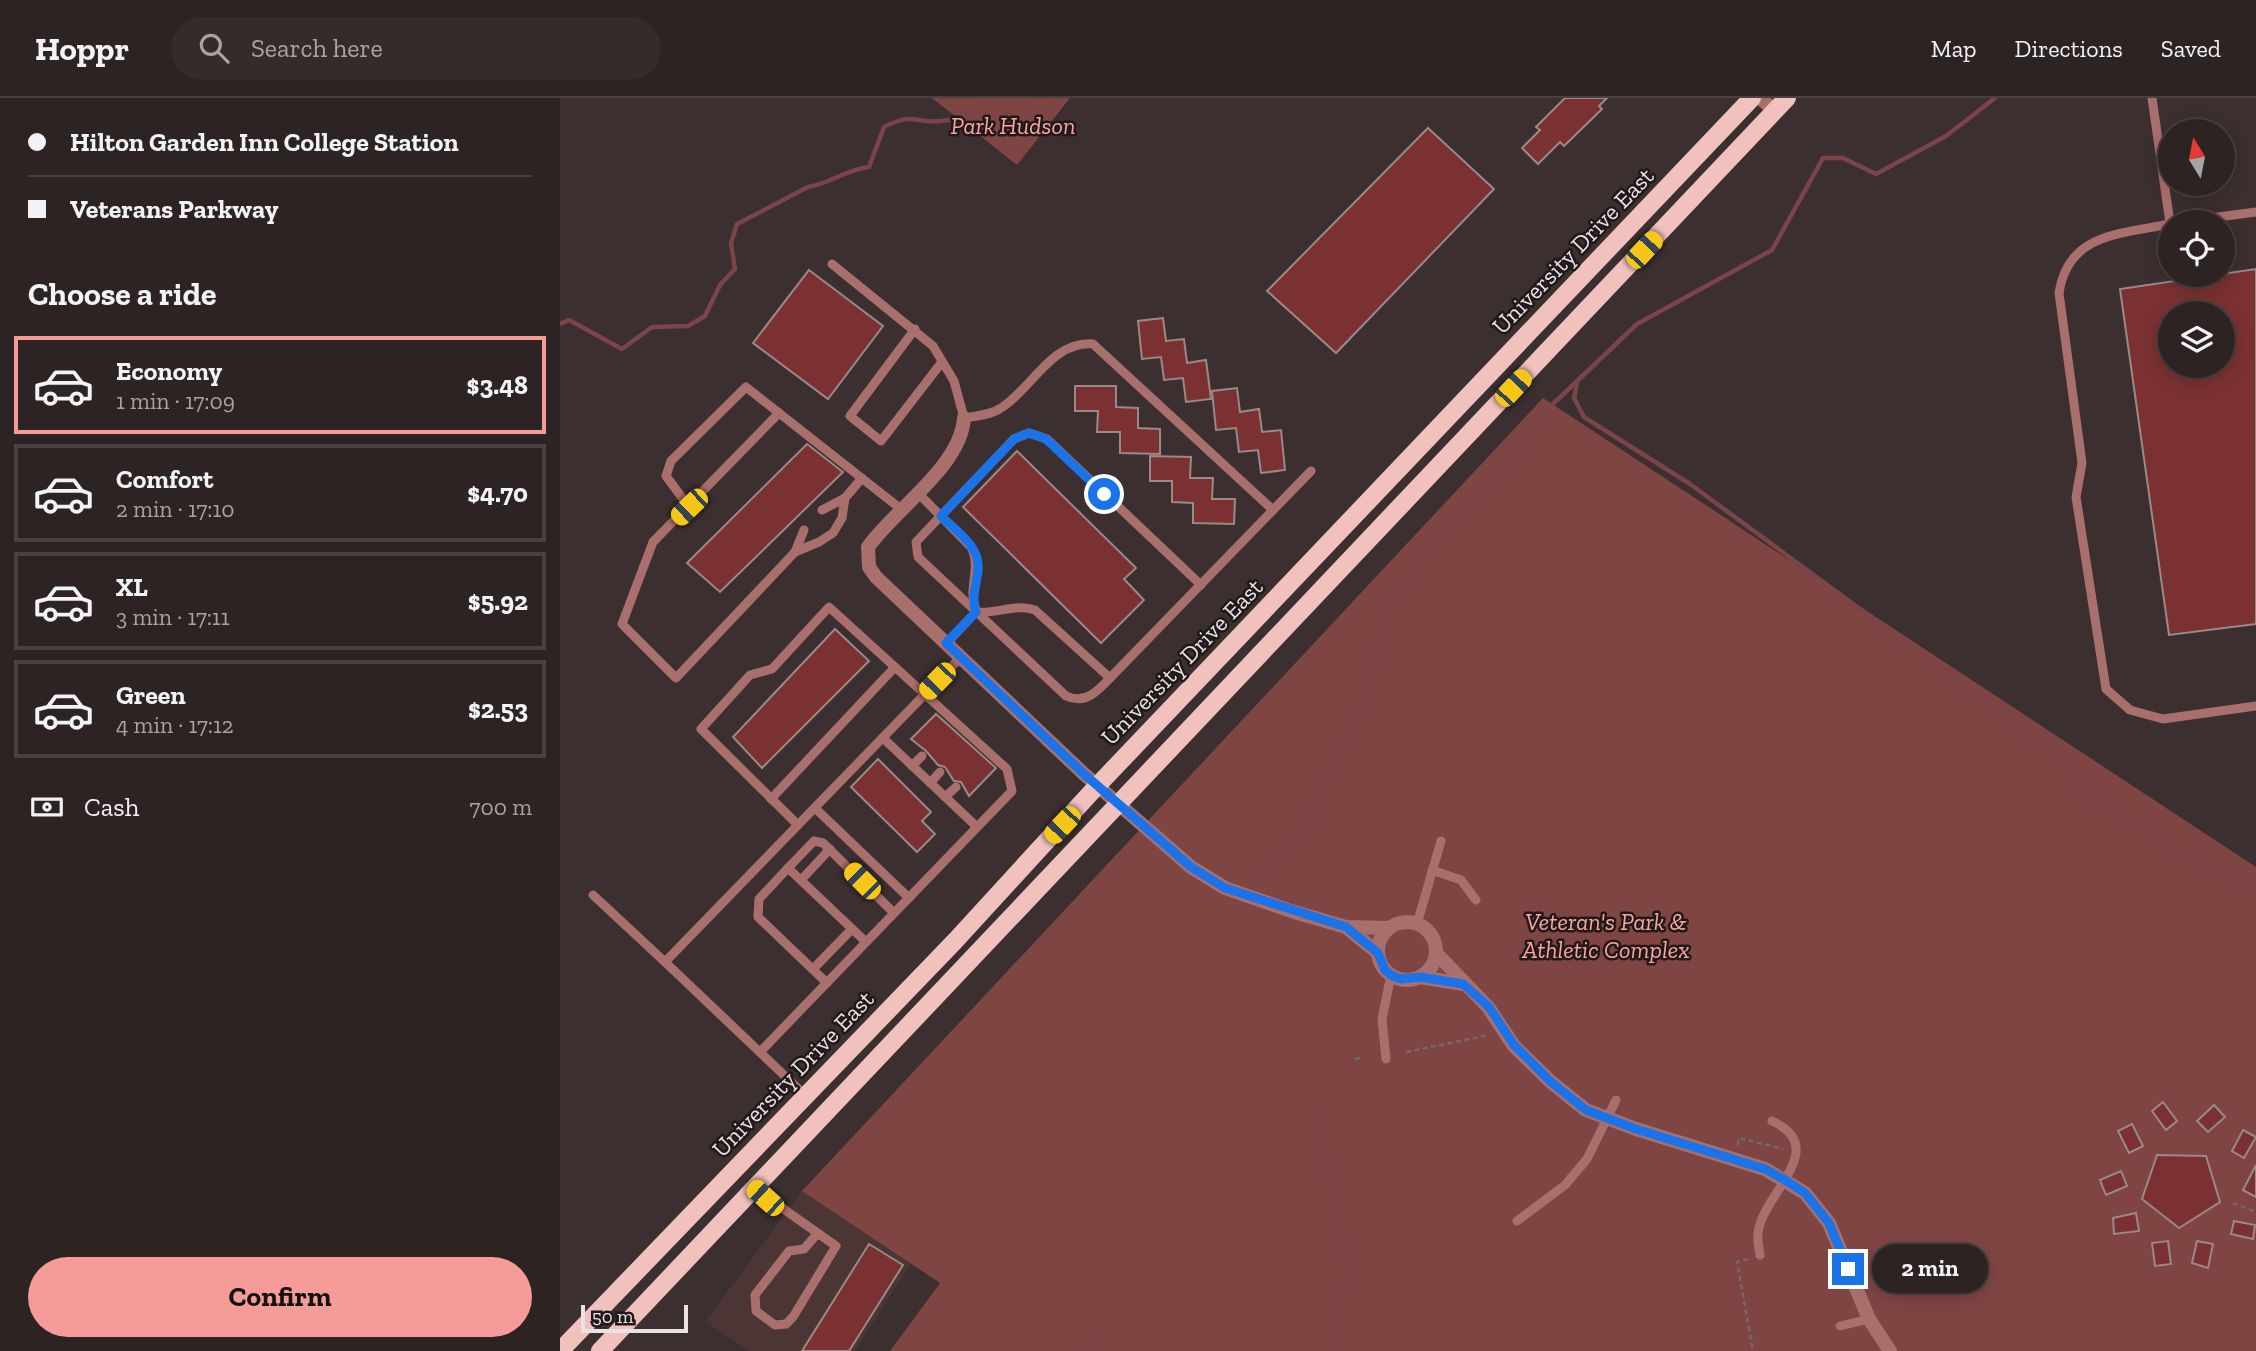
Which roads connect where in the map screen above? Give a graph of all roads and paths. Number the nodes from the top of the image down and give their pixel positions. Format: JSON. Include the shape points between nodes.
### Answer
{"nodes":[{"id":1,"x":1752,"y":98,"type":"edge"},
{"id":2,"x":1760,"y":98,"type":"edge"},
{"id":3,"x":2152,"y":98,"type":"edge"},
{"id":4,"x":1781,"y":105,"type":"edge"},
{"id":5,"x":2168,"y":210,"type":"edge"},
{"id":6,"x":2256,"y":212,"type":"edge"},
{"id":7,"x":2235,"y":215,"type":"edge"},
{"id":8,"x":2158,"y":227,"type":"edge"},
{"id":9,"x":832,"y":264,"type":"dead end"},
{"id":10,"x":915,"y":329,"type":"junction"},
{"id":11,"x":942,"y":362,"type":"junction"},
{"id":12,"x":779,"y":413,"type":"junction"},
{"id":13,"x":964,"y":418,"type":"junction"},
{"id":14,"x":1311,"y":471,"type":"dead end"},
{"id":15,"x":862,"y":478,"type":"junction"},
{"id":16,"x":917,"y":492,"type":"junction"},
{"id":17,"x":845,"y":498,"type":"junction"},
{"id":18,"x":689,"y":507,"type":"junction"},
{"id":19,"x":901,"y":509,"type":"junction"},
{"id":20,"x":822,"y":510,"type":"dead end"},
{"id":21,"x":1273,"y":510,"type":"junction"},
{"id":22,"x":941,"y":516,"type":"junction"},
{"id":23,"x":804,"y":530,"type":"dead end"},
{"id":24,"x":795,"y":552,"type":"junction"},
{"id":25,"x":1201,"y":585,"type":"junction"},
{"id":26,"x":976,"y":612,"type":"junction"},
{"id":27,"x":946,"y":643,"type":"junction"},
{"id":28,"x":961,"y":657,"type":"junction"},
{"id":29,"x":895,"y":667,"type":"junction"},
{"id":30,"x":1110,"y":678,"type":"junction"},
{"id":31,"x":925,"y":693,"type":"junction"},
{"id":32,"x":2256,"y":706,"type":"edge"},
{"id":33,"x":956,"y":722,"type":"junction"},
{"id":34,"x":948,"y":729,"type":"dead end"},
{"id":35,"x":883,"y":738,"type":"junction"},
{"id":36,"x":973,"y":738,"type":"junction"},
{"id":37,"x":966,"y":746,"type":"dead end"},
{"id":38,"x":990,"y":753,"type":"junction"},
{"id":39,"x":922,"y":756,"type":"dead end"},
{"id":40,"x":982,"y":761,"type":"dead end"},
{"id":41,"x":912,"y":766,"type":"junction"},
{"id":42,"x":940,"y":772,"type":"dead end"},
{"id":43,"x":930,"y":783,"type":"junction"},
{"id":44,"x":1097,"y":786,"type":"junction"},
{"id":45,"x":956,"y":787,"type":"dead end"},
{"id":46,"x":946,"y":797,"type":"junction"},
{"id":47,"x":771,"y":799,"type":"junction"},
{"id":48,"x":1118,"y":805,"type":"junction"},
{"id":49,"x":815,"y":808,"type":"junction"},
{"id":50,"x":798,"y":825,"type":"junction"},
{"id":51,"x":977,"y":827,"type":"junction"},
{"id":52,"x":1441,"y":841,"type":"dead end"},
{"id":53,"x":830,"y":849,"type":"junction"},
{"id":54,"x":788,"y":868,"type":"junction"},
{"id":55,"x":1432,"y":870,"type":"junction"},
{"id":56,"x":801,"y":880,"type":"junction"},
{"id":57,"x":593,"y":895,"type":"dead end"},
{"id":58,"x":909,"y":898,"type":"junction"},
{"id":59,"x":1476,"y":900,"type":"dead end"},
{"id":60,"x":894,"y":913,"type":"junction"},
{"id":61,"x":1417,"y":924,"type":"junction"},
{"id":62,"x":1346,"y":927,"type":"junction"},
{"id":63,"x":1389,"y":928,"type":"junction"},
{"id":64,"x":852,"y":929,"type":"junction"},
{"id":65,"x":866,"y":942,"type":"junction"},
{"id":66,"x":1378,"y":953,"type":"junction"},
{"id":67,"x":1436,"y":953,"type":"junction"},
{"id":68,"x":665,"y":962,"type":"junction"},
{"id":69,"x":813,"y":969,"type":"junction"},
{"id":70,"x":1391,"y":975,"type":"junction"},
{"id":71,"x":1420,"y":977,"type":"junction"},
{"id":72,"x":827,"y":983,"type":"junction"},
{"id":73,"x":1463,"y":984,"type":"junction"},
{"id":74,"x":1492,"y":1034,"type":"dead end"},
{"id":75,"x":760,"y":1052,"type":"junction"},
{"id":76,"x":1406,"y":1052,"type":"dead end"},
{"id":77,"x":1363,"y":1057,"type":"dead end"},
{"id":78,"x":1355,"y":1059,"type":"dead end"},
{"id":79,"x":1386,"y":1059,"type":"dead end"},
{"id":80,"x":806,"y":1096,"type":"junction"},
{"id":81,"x":1616,"y":1100,"type":"dead end"},
{"id":82,"x":1605,"y":1119,"type":"junction"},
{"id":83,"x":1773,"y":1121,"type":"dead end"},
{"id":84,"x":1737,"y":1146,"type":"dead end"},
{"id":85,"x":1785,"y":1151,"type":"dead end"},
{"id":86,"x":1785,"y":1180,"type":"junction"},
{"id":87,"x":754,"y":1188,"type":"junction"},
{"id":88,"x":2233,"y":1203,"type":"dead end"},
{"id":89,"x":2256,"y":1212,"type":"edge"},
{"id":90,"x":1517,"y":1221,"type":"dead end"},
{"id":91,"x":817,"y":1234,"type":"junction"},
{"id":92,"x":1760,"y":1255,"type":"dead end"},
{"id":93,"x":1869,"y":1319,"type":"junction"},
{"id":94,"x":1840,"y":1326,"type":"dead end"},
{"id":95,"x":560,"y":1351,"type":"edge"},
{"id":96,"x":600,"y":1351,"type":"edge"},
{"id":97,"x":1890,"y":1351,"type":"edge"}],
"edges":[{"from":1,"to":44,"type":"main road","name":"University Drive East"},
{"from":2,"to":4,"type":"street"},
{"from":3,"to":5,"type":"lane"},
{"from":4,"to":48,"type":"main road","name":"University Drive East"},
{"from":6,"to":7,"type":"lane"},
{"from":8,"to":32,"type":"lane","via":[[2089,243],[2062,274],[2082,463],[2076,497],[2106,689],[2130,710],[2163,719]]},
{"from":9,"to":10,"type":"lane"},
{"from":10,"to":11,"type":"lane"},
{"from":10,"to":11,"type":"lane","via":[[849,416],[881,441]]},
{"from":11,"to":13,"type":"lane","via":[[954,381]]},
{"from":12,"to":15,"type":"lane"},
{"from":12,"to":18,"type":"lane"},
{"from":12,"to":18,"type":"lane","via":[[746,387],[671,461],[666,476]]},
{"from":13,"to":16,"type":"street","via":[[953,454]]},
{"from":13,"to":21,"type":"lane","via":[[1003,407],[1056,356],[1070,347],[1093,344]]},
{"from":14,"to":21,"type":"lane"},
{"from":15,"to":17,"type":"lane"},
{"from":15,"to":19,"type":"lane"},
{"from":16,"to":19,"type":"street"},
{"from":16,"to":22,"type":"lane"},
{"from":17,"to":20,"type":"lane"},
{"from":17,"to":24,"type":"lane","via":[[842,518],[832,533]]},
{"from":18,"to":24,"type":"lane","via":[[653,542],[622,624],[676,678]]},
{"from":19,"to":27,"type":"street","via":[[869,547],[869,567]]},
{"from":21,"to":25,"type":"lane"},
{"from":22,"to":25,"type":"lane","via":[[1014,439],[1029,433],[1039,435]]},
{"from":22,"to":26,"type":"lane","via":[[977,557],[972,590]]},
{"from":22,"to":26,"type":"lane","via":[[916,542],[915,550]]},
{"from":23,"to":24,"type":"lane"},
{"from":25,"to":30,"type":"lane"},
{"from":26,"to":27,"type":"lane"},
{"from":26,"to":30,"type":"lane","via":[[1001,613],[1024,606],[1035,610]]},
{"from":26,"to":30,"type":"lane","via":[[1066,696],[1091,696]]},
{"from":27,"to":28,"type":"street"},
{"from":28,"to":31,"type":"lane"},
{"from":28,"to":44,"type":"street"},
{"from":29,"to":31,"type":"lane"},
{"from":29,"to":47,"type":"lane"},
{"from":29,"to":47,"type":"lane","via":[[829,607],[772,669],[750,675],[701,729]]},
{"from":31,"to":33,"type":"lane"},
{"from":31,"to":35,"type":"lane"},
{"from":33,"to":34,"type":"lane"},
{"from":33,"to":36,"type":"lane"},
{"from":35,"to":41,"type":"lane"},
{"from":35,"to":49,"type":"lane"},
{"from":36,"to":37,"type":"lane"},
{"from":36,"to":38,"type":"lane"},
{"from":38,"to":40,"type":"lane"},
{"from":38,"to":51,"type":"lane","via":[[1007,769],[1012,791]]},
{"from":39,"to":41,"type":"lane"},
{"from":41,"to":43,"type":"lane"},
{"from":42,"to":43,"type":"lane"},
{"from":43,"to":46,"type":"lane"},
{"from":44,"to":48,"type":"street"},
{"from":44,"to":80,"type":"main road","name":"University Drive East"},
{"from":45,"to":46,"type":"lane"},
{"from":46,"to":51,"type":"lane"},
{"from":47,"to":50,"type":"lane"},
{"from":48,"to":62,"type":"street","via":[[1191,867],[1225,888]]},
{"from":48,"to":87,"type":"main road","name":"University Drive East"},
{"from":49,"to":50,"type":"lane"},
{"from":49,"to":58,"type":"lane"},
{"from":50,"to":68,"type":"lane"},
{"from":51,"to":58,"type":"lane"},
{"from":52,"to":55,"type":"lane"},
{"from":53,"to":54,"type":"lane","via":[[814,842]]},
{"from":53,"to":56,"type":"lane"},
{"from":53,"to":60,"type":"lane"},
{"from":54,"to":56,"type":"lane"},
{"from":54,"to":69,"type":"lane","via":[[759,898],[758,917]]},
{"from":55,"to":59,"type":"lane","via":[[1461,880]]},
{"from":55,"to":61,"type":"lane"},
{"from":56,"to":64,"type":"lane"},
{"from":57,"to":68,"type":"lane"},
{"from":58,"to":60,"type":"lane"},
{"from":60,"to":65,"type":"lane"},
{"from":61,"to":63,"type":"street"},
{"from":61,"to":67,"type":"street","via":[[1431,935]]},
{"from":62,"to":63,"type":"street"},
{"from":62,"to":66,"type":"street"},
{"from":63,"to":66,"type":"street"},
{"from":64,"to":65,"type":"lane"},
{"from":64,"to":69,"type":"lane"},
{"from":65,"to":72,"type":"lane"},
{"from":66,"to":70,"type":"street"},
{"from":67,"to":71,"type":"street"},
{"from":67,"to":73,"type":"street"},
{"from":68,"to":75,"type":"lane"},
{"from":69,"to":72,"type":"lane"},
{"from":70,"to":71,"type":"street","via":[[1410,980]]},
{"from":70,"to":79,"type":"lane","via":[[1382,1019]]},
{"from":71,"to":73,"type":"street"},
{"from":72,"to":75,"type":"lane"},
{"from":73,"to":82,"type":"street","via":[[1489,1007],[1514,1045],[1551,1082]]},
{"from":74,"to":76,"type":"path"},
{"from":75,"to":80,"type":"lane"},
{"from":77,"to":78,"type":"path"},
{"from":80,"to":95,"type":"main road","name":"University Drive East"},
{"from":81,"to":82,"type":"lane"},
{"from":82,"to":86,"type":"street","via":[[1765,1169]]},
{"from":82,"to":90,"type":"lane","via":[[1587,1159],[1565,1185]]},
{"from":83,"to":86,"type":"lane","via":[[1788,1128],[1796,1139],[1797,1152]]},
{"from":84,"to":85,"type":"path","via":[[1739,1138]]},
{"from":86,"to":92,"type":"lane","via":[[1757,1233]]},
{"from":86,"to":93,"type":"street","via":[[1805,1193],[1829,1223]]},
{"from":87,"to":91,"type":"lane"},
{"from":87,"to":96,"type":"main road","name":"University Drive East"},
{"from":88,"to":89,"type":"path"},
{"from":91,"to":91,"type":"lane","via":[[836,1246],[793,1317],[786,1324],[775,1325],[756,1311],[755,1295],[789,1251],[804,1248]]},
{"from":93,"to":94,"type":"lane"},
{"from":93,"to":97,"type":"street"}]}
